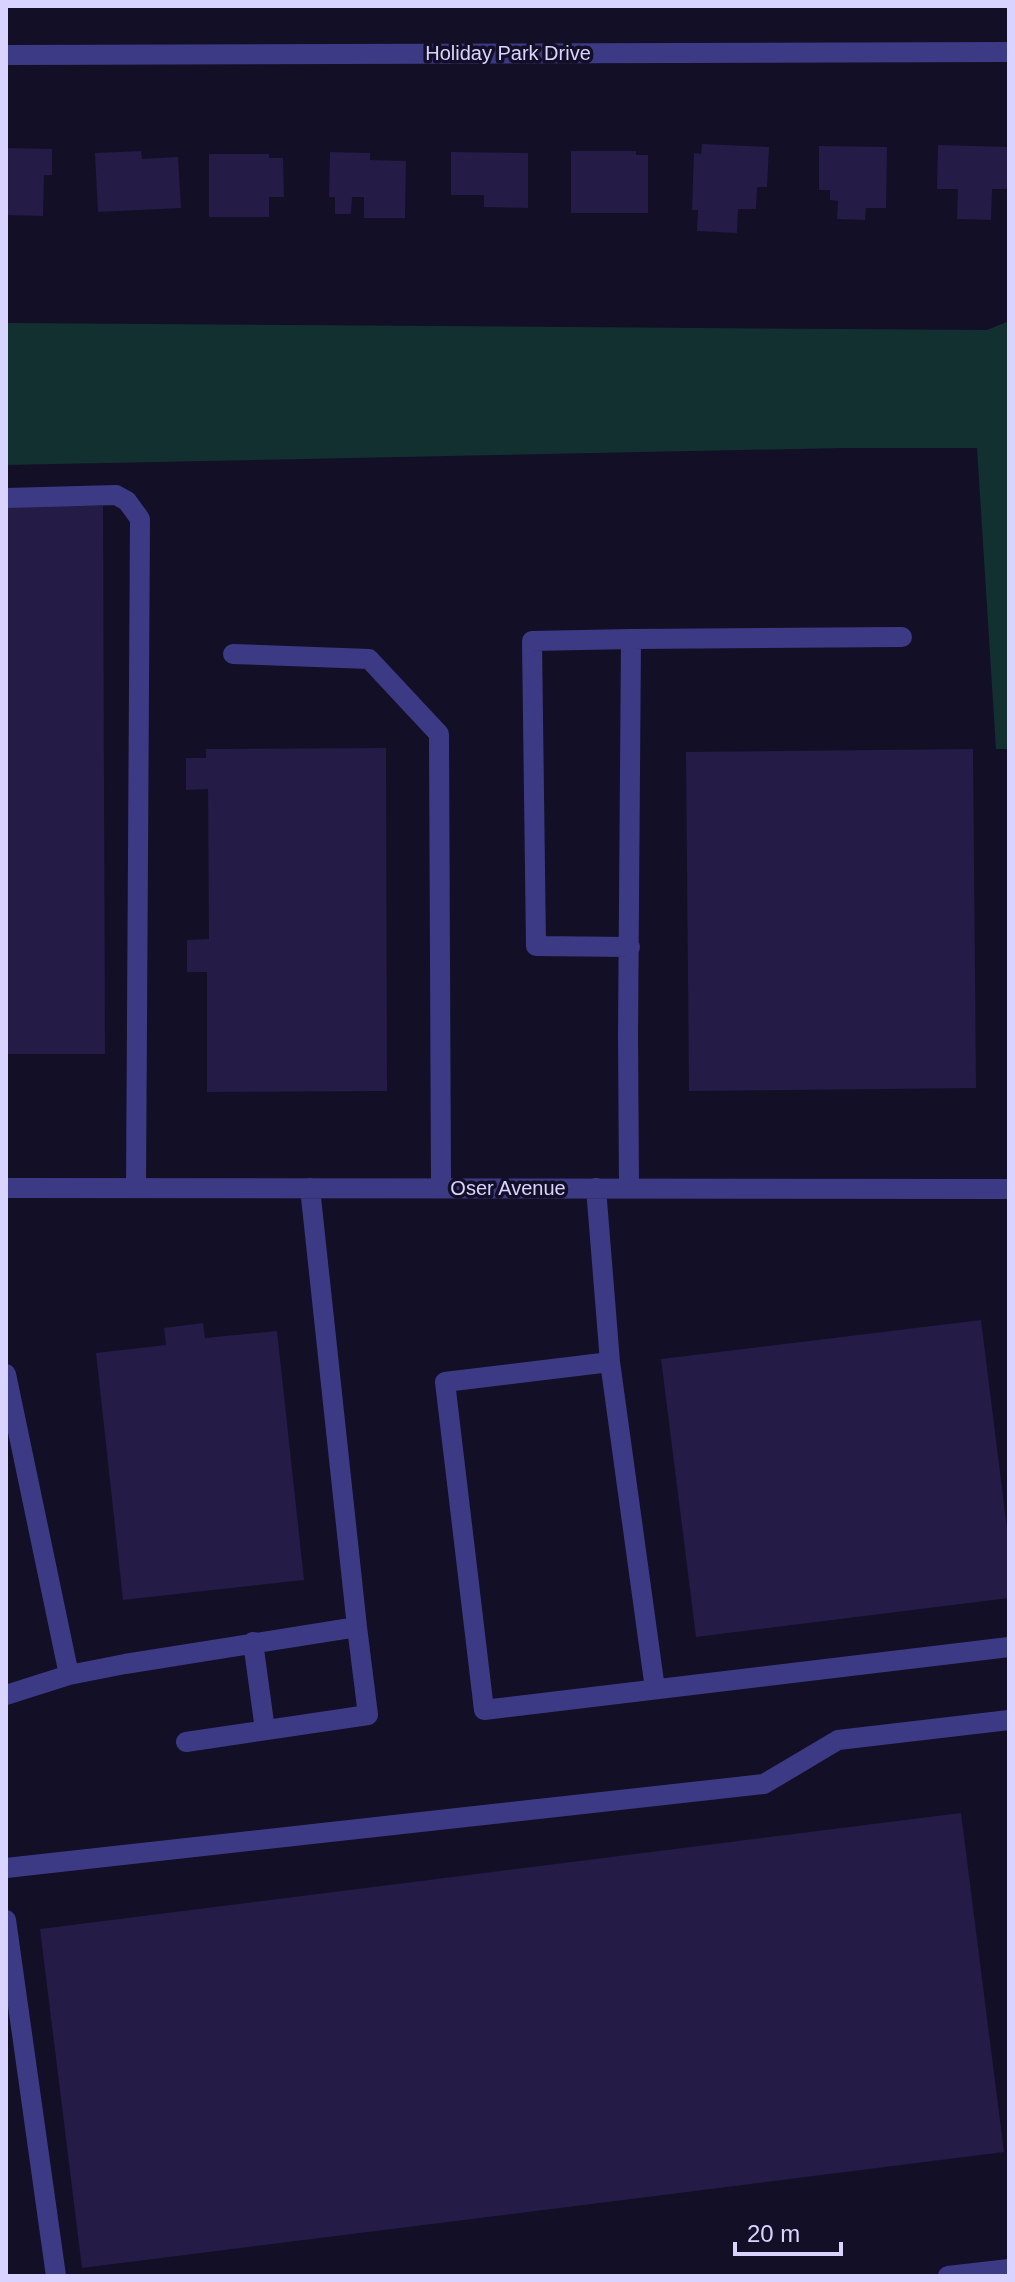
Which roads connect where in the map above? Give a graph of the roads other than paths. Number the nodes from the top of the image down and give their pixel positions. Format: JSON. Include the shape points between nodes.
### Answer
{"nodes":[{"id":1,"x":1009,"y":52,"type":"edge"},
{"id":2,"x":6,"y":55,"type":"edge"},
{"id":3,"x":6,"y":498,"type":"edge"},
{"id":4,"x":902,"y":637,"type":"dead end"},
{"id":5,"x":631,"y":639,"type":"junction"},
{"id":6,"x":233,"y":654,"type":"dead end"},
{"id":7,"x":630,"y":947,"type":"junction"},
{"id":8,"x":6,"y":1188,"type":"edge"},
{"id":9,"x":136,"y":1188,"type":"junction"},
{"id":10,"x":310,"y":1188,"type":"junction"},
{"id":11,"x":441,"y":1188,"type":"junction"},
{"id":12,"x":596,"y":1188,"type":"junction"},
{"id":13,"x":629,"y":1188,"type":"junction"},
{"id":14,"x":1009,"y":1189,"type":"edge"},
{"id":15,"x":610,"y":1362,"type":"junction"},
{"id":16,"x":6,"y":1374,"type":"edge"},
{"id":17,"x":357,"y":1627,"type":"junction"},
{"id":18,"x":253,"y":1642,"type":"junction"},
{"id":19,"x":1009,"y":1647,"type":"edge"},
{"id":20,"x":69,"y":1675,"type":"junction"},
{"id":21,"x":655,"y":1689,"type":"junction"},
{"id":22,"x":6,"y":1695,"type":"edge"},
{"id":23,"x":1009,"y":1720,"type":"edge"},
{"id":24,"x":265,"y":1730,"type":"junction"},
{"id":25,"x":186,"y":1742,"type":"dead end"},
{"id":26,"x":6,"y":1868,"type":"edge"},
{"id":27,"x":6,"y":1920,"type":"edge"},
{"id":28,"x":1009,"y":2269,"type":"edge"},
{"id":29,"x":56,"y":2276,"type":"edge"},
{"id":30,"x":948,"y":2276,"type":"edge"}],
"edges":[{"from":1,"to":2,"type":"street","name":"Holiday Park Drive"},
{"from":3,"to":9,"type":"street","via":[[116,495],[140,519]]},
{"from":4,"to":5,"type":"street"},
{"from":5,"to":7,"type":"street"},
{"from":5,"to":7,"type":"street","via":[[532,641],[536,946]]},
{"from":6,"to":11,"type":"street","via":[[369,659],[439,734]]},
{"from":7,"to":13,"type":"street"},
{"from":8,"to":9,"type":"street","name":"Oser Avenue"},
{"from":9,"to":10,"type":"street","name":"Oser Avenue"},
{"from":10,"to":11,"type":"street","name":"Oser Avenue"},
{"from":10,"to":17,"type":"street"},
{"from":11,"to":12,"type":"street","name":"Oser Avenue"},
{"from":12,"to":13,"type":"street","name":"Oser Avenue"},
{"from":12,"to":15,"type":"street"},
{"from":13,"to":14,"type":"street","name":"Oser Avenue"},
{"from":15,"to":21,"type":"street"},
{"from":15,"to":21,"type":"street","via":[[445,1382],[484,1710]]},
{"from":16,"to":20,"type":"street"},
{"from":17,"to":18,"type":"street"},
{"from":17,"to":24,"type":"street","via":[[368,1715]]},
{"from":18,"to":20,"type":"street"},
{"from":18,"to":24,"type":"street"},
{"from":19,"to":21,"type":"street"},
{"from":20,"to":22,"type":"street"},
{"from":23,"to":26,"type":"street","via":[[838,1740],[764,1784]]},
{"from":24,"to":25,"type":"street"},
{"from":27,"to":29,"type":"street"},
{"from":28,"to":30,"type":"street"}]}
